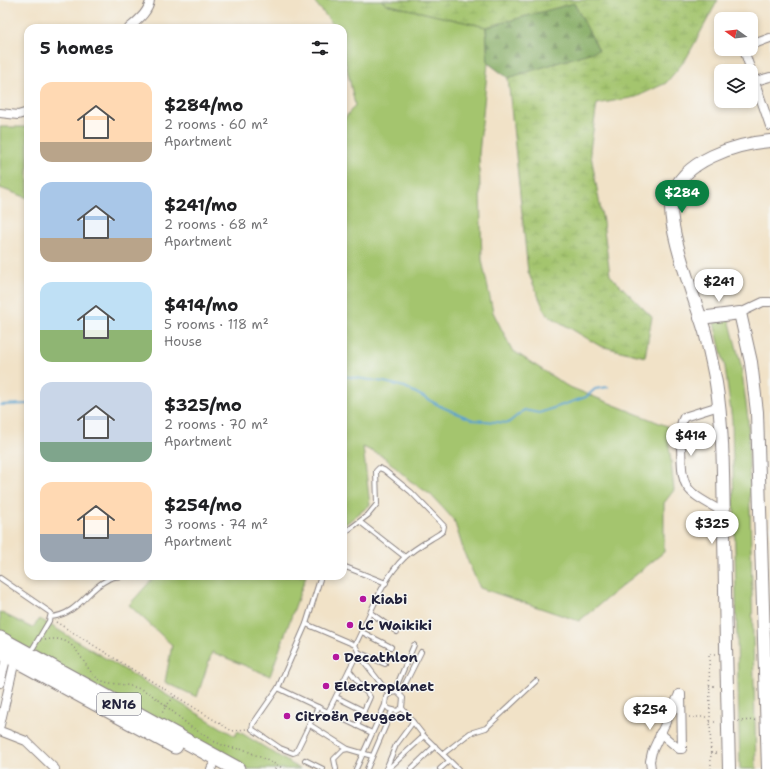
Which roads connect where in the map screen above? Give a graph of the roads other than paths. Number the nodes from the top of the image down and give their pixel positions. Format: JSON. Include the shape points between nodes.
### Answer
{"nodes":[{"id":1,"x":150,"y":0,"type":"edge"},
{"id":2,"x":133,"y":24,"type":"edge"},
{"id":3,"x":770,"y":38,"type":"edge"},
{"id":4,"x":758,"y":42,"type":"edge"},
{"id":5,"x":770,"y":77,"type":"edge"},
{"id":6,"x":758,"y":80,"type":"edge"},
{"id":7,"x":758,"y":87,"type":"edge"},
{"id":8,"x":0,"y":112,"type":"edge"},
{"id":9,"x":24,"y":113,"type":"edge"},
{"id":10,"x":770,"y":126,"type":"edge"},
{"id":11,"x":770,"y":132,"type":"edge"},
{"id":12,"x":770,"y":141,"type":"edge"},
{"id":13,"x":754,"y":142,"type":"junction"},
{"id":14,"x":770,"y":302,"type":"edge"},
{"id":15,"x":740,"y":313,"type":"junction"},
{"id":16,"x":700,"y":318,"type":"junction"},
{"id":17,"x":719,"y":406,"type":"junction"},
{"id":18,"x":723,"y":512,"type":"junction"},
{"id":19,"x":360,"y":522,"type":"junction"},
{"id":20,"x":347,"y":531,"type":"edge"},
{"id":21,"x":766,"y":543,"type":"edge"},
{"id":22,"x":405,"y":557,"type":"junction"},
{"id":23,"x":347,"y":568,"type":"edge"},
{"id":24,"x":0,"y":578,"type":"edge"},
{"id":25,"x":106,"y":580,"type":"edge"},
{"id":26,"x":320,"y":580,"type":"edge"},
{"id":27,"x":386,"y":583,"type":"junction"},
{"id":28,"x":371,"y":613,"type":"junction"},
{"id":29,"x":50,"y":618,"type":"junction"},
{"id":30,"x":306,"y":624,"type":"junction"},
{"id":31,"x":362,"y":632,"type":"junction"},
{"id":32,"x":397,"y":632,"type":"dead end"},
{"id":33,"x":768,"y":636,"type":"edge"},
{"id":34,"x":0,"y":639,"type":"edge"},
{"id":35,"x":355,"y":645,"type":"junction"},
{"id":36,"x":414,"y":645,"type":"dead end"},
{"id":37,"x":390,"y":647,"type":"dead end"},
{"id":38,"x":358,"y":652,"type":"junction"},
{"id":39,"x":421,"y":652,"type":"dead end"},
{"id":40,"x":10,"y":660,"type":"edge"},
{"id":41,"x":385,"y":664,"type":"dead end"},
{"id":42,"x":349,"y":670,"type":"junction"},
{"id":43,"x":536,"y":681,"type":"dead end"},
{"id":44,"x":343,"y":682,"type":"junction"},
{"id":45,"x":0,"y":683,"type":"edge"},
{"id":46,"x":278,"y":688,"type":"junction"},
{"id":47,"x":366,"y":691,"type":"junction"},
{"id":48,"x":391,"y":693,"type":"junction"},
{"id":49,"x":400,"y":694,"type":"junction"},
{"id":50,"x":336,"y":697,"type":"junction"},
{"id":51,"x":385,"y":705,"type":"junction"},
{"id":52,"x":318,"y":707,"type":"junction"},
{"id":53,"x":402,"y":708,"type":"junction"},
{"id":54,"x":364,"y":711,"type":"junction"},
{"id":55,"x":392,"y":711,"type":"junction"},
{"id":56,"x":328,"y":712,"type":"junction"},
{"id":57,"x":768,"y":718,"type":"edge"},
{"id":58,"x":413,"y":722,"type":"junction"},
{"id":59,"x":0,"y":725,"type":"edge"},
{"id":60,"x":310,"y":725,"type":"junction"},
{"id":61,"x":357,"y":726,"type":"junction"},
{"id":62,"x":0,"y":731,"type":"edge"},
{"id":63,"x":372,"y":733,"type":"junction"},
{"id":64,"x":660,"y":734,"type":"junction"},
{"id":65,"x":424,"y":736,"type":"junction"},
{"id":66,"x":434,"y":746,"type":"junction"},
{"id":67,"x":348,"y":749,"type":"junction"},
{"id":68,"x":363,"y":752,"type":"junction"},
{"id":69,"x":443,"y":754,"type":"junction"},
{"id":70,"x":372,"y":756,"type":"junction"},
{"id":71,"x":305,"y":760,"type":"dead end"},
{"id":72,"x":449,"y":761,"type":"junction"},
{"id":73,"x":51,"y":767,"type":"edge"},
{"id":74,"x":213,"y":768,"type":"edge"},
{"id":75,"x":237,"y":769,"type":"edge"},
{"id":76,"x":323,"y":769,"type":"edge"},
{"id":77,"x":336,"y":769,"type":"edge"},
{"id":78,"x":356,"y":769,"type":"edge"},
{"id":79,"x":367,"y":769,"type":"edge"},
{"id":80,"x":387,"y":769,"type":"edge"},
{"id":81,"x":411,"y":769,"type":"edge"},
{"id":82,"x":440,"y":769,"type":"edge"},
{"id":83,"x":458,"y":769,"type":"edge"},
{"id":84,"x":651,"y":769,"type":"edge"},
{"id":85,"x":729,"y":769,"type":"edge"},
{"id":86,"x":768,"y":769,"type":"edge"}],
"edges":[{"from":1,"to":2,"type":"street","via":[[142,16]]},
{"from":3,"to":4,"type":"street"},
{"from":5,"to":6,"type":"street"},
{"from":7,"to":10,"type":"street"},
{"from":8,"to":9,"type":"street","via":[[18,115]]},
{"from":11,"to":13,"type":"street"},
{"from":12,"to":13,"type":"street"},
{"from":13,"to":16,"type":"street","via":[[708,158],[692,167],[680,180],[672,196],[670,215],[674,233]]},
{"from":14,"to":15,"type":"street","via":[[763,302]]},
{"from":15,"to":16,"type":"street"},
{"from":15,"to":21,"type":"street","via":[[755,385]]},
{"from":16,"to":17,"type":"street","via":[[710,354]]},
{"from":17,"to":18,"type":"street"},
{"from":17,"to":18,"type":"street","via":[[684,417],[680,426],[681,464],[685,485],[700,499]]},
{"from":18,"to":85,"type":"street"},
{"from":19,"to":20,"type":"lane"},
{"from":19,"to":22,"type":"lane"},
{"from":19,"to":22,"type":"lane","via":[[377,504],[376,471],[379,468],[384,470],[411,492],[444,526],[443,531]]},
{"from":21,"to":33,"type":"street"},
{"from":22,"to":27,"type":"lane"},
{"from":23,"to":27,"type":"lane"},
{"from":24,"to":29,"type":"lane","via":[[50,611]]},
{"from":25,"to":29,"type":"lane","via":[[69,612]]},
{"from":26,"to":30,"type":"lane"},
{"from":27,"to":28,"type":"lane"},
{"from":28,"to":31,"type":"lane"},
{"from":28,"to":32,"type":"lane"},
{"from":29,"to":40,"type":"lane","via":[[38,639]]},
{"from":30,"to":35,"type":"lane"},
{"from":30,"to":46,"type":"lane"},
{"from":31,"to":35,"type":"lane"},
{"from":31,"to":37,"type":"lane"},
{"from":33,"to":57,"type":"street"},
{"from":34,"to":40,"type":"highway","number":"RN16"},
{"from":35,"to":38,"type":"lane"},
{"from":36,"to":48,"type":"lane"},
{"from":38,"to":41,"type":"lane"},
{"from":38,"to":42,"type":"lane"},
{"from":38,"to":48,"type":"lane"},
{"from":39,"to":49,"type":"lane"},
{"from":40,"to":45,"type":"street"},
{"from":40,"to":59,"type":"street"},
{"from":40,"to":74,"type":"highway","number":"RN16"},
{"from":40,"to":75,"type":"highway","number":"RN16"},
{"from":42,"to":44,"type":"lane"},
{"from":42,"to":47,"type":"lane"},
{"from":43,"to":69,"type":"lane","via":[[486,728],[470,733]]},
{"from":44,"to":47,"type":"lane"},
{"from":44,"to":50,"type":"lane"},
{"from":46,"to":52,"type":"lane"},
{"from":46,"to":60,"type":"lane","via":[[252,726],[253,730],[266,740],[293,753],[296,752]]},
{"from":47,"to":54,"type":"lane","via":[[370,697]]},
{"from":48,"to":49,"type":"lane"},
{"from":48,"to":51,"type":"lane"},
{"from":49,"to":53,"type":"lane","via":[[403,698]]},
{"from":50,"to":54,"type":"lane"},
{"from":50,"to":56,"type":"lane"},
{"from":51,"to":55,"type":"lane"},
{"from":51,"to":63,"type":"lane"},
{"from":52,"to":56,"type":"lane"},
{"from":52,"to":60,"type":"lane"},
{"from":53,"to":55,"type":"lane"},
{"from":53,"to":58,"type":"lane"},
{"from":54,"to":61,"type":"lane"},
{"from":55,"to":70,"type":"lane"},
{"from":56,"to":61,"type":"lane"},
{"from":57,"to":86,"type":"street"},
{"from":58,"to":65,"type":"lane"},
{"from":58,"to":80,"type":"lane","via":[[396,745]]},
{"from":60,"to":67,"type":"lane"},
{"from":61,"to":63,"type":"lane"},
{"from":62,"to":73,"type":"street","via":[[26,741]]},
{"from":63,"to":68,"type":"lane"},
{"from":64,"to":64,"type":"street","via":[[679,693],[681,750]]},
{"from":64,"to":84,"type":"street","via":[[650,758]]},
{"from":65,"to":66,"type":"lane"},
{"from":65,"to":80,"type":"lane"},
{"from":66,"to":69,"type":"lane"},
{"from":66,"to":81,"type":"lane"},
{"from":67,"to":68,"type":"lane"},
{"from":67,"to":77,"type":"lane","via":[[334,759]]},
{"from":68,"to":70,"type":"lane"},
{"from":68,"to":78,"type":"lane"},
{"from":69,"to":72,"type":"lane"},
{"from":70,"to":79,"type":"lane"},
{"from":71,"to":76,"type":"lane"},
{"from":72,"to":82,"type":"lane"},
{"from":72,"to":83,"type":"lane"}]}
